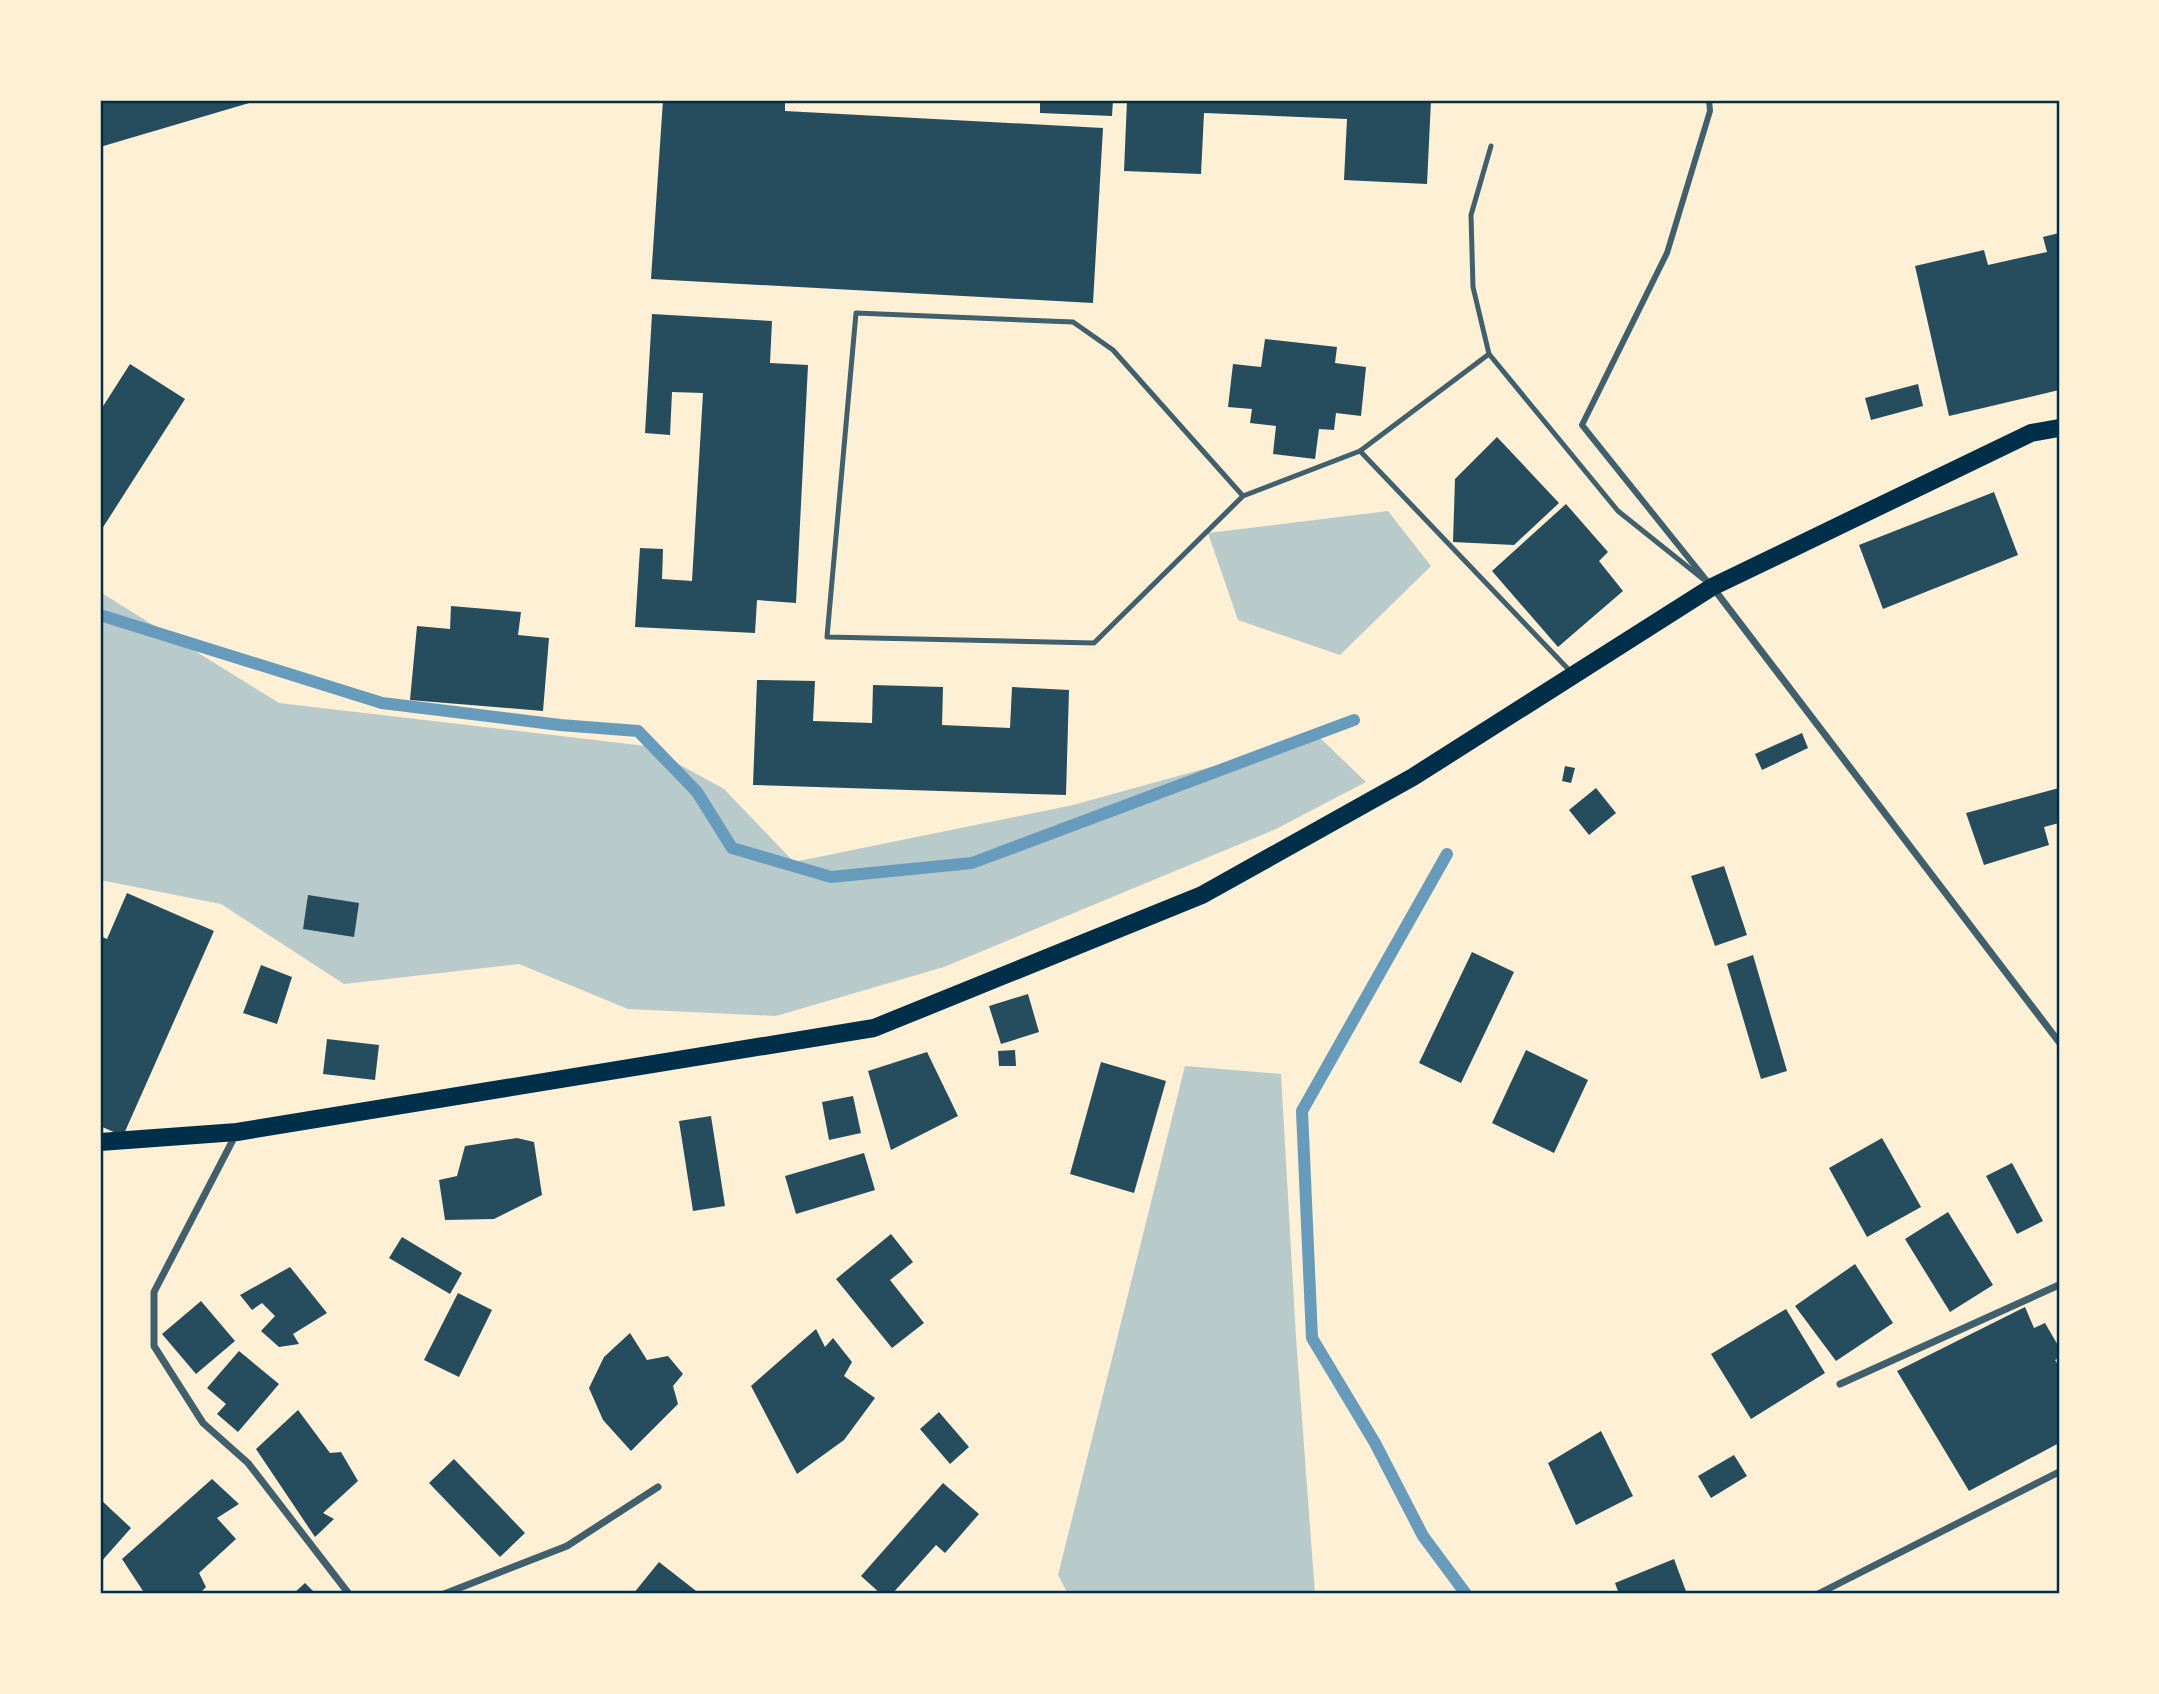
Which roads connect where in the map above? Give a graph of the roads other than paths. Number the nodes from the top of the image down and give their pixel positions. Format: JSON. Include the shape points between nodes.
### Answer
{"nodes":[{"id":1,"x":1709,"y":100,"type":"edge"},
{"id":2,"x":1491,"y":146,"type":"dead end"},
{"id":3,"x":1489,"y":354,"type":"junction"},
{"id":4,"x":2059,"y":428,"type":"edge"},
{"id":5,"x":1360,"y":451,"type":"junction"},
{"id":6,"x":1243,"y":496,"type":"junction"},
{"id":7,"x":1712,"y":587,"type":"junction"},
{"id":8,"x":1573,"y":674,"type":"junction"},
{"id":9,"x":2059,"y":1042,"type":"edge"},
{"id":10,"x":237,"y":1132,"type":"junction"},
{"id":11,"x":100,"y":1142,"type":"edge"},
{"id":12,"x":2059,"y":1285,"type":"edge"},
{"id":13,"x":1840,"y":1384,"type":"dead end"},
{"id":14,"x":2059,"y":1472,"type":"edge"},
{"id":15,"x":658,"y":1487,"type":"dead end"},
{"id":16,"x":349,"y":1594,"type":"edge"},
{"id":17,"x":443,"y":1594,"type":"edge"},
{"id":18,"x":1818,"y":1594,"type":"edge"}],
"edges":[{"from":1,"to":7,"type":"street","via":[[1710,111],[1667,253],[1582,425]]},
{"from":2,"to":3,"type":"lane","via":[[1471,215],[1473,287]]},
{"from":3,"to":5,"type":"lane"},
{"from":3,"to":7,"type":"lane","via":[[1618,510]]},
{"from":4,"to":7,"type":"main road","via":[[2031,433]]},
{"from":5,"to":6,"type":"lane"},
{"from":5,"to":8,"type":"lane"},
{"from":6,"to":6,"type":"lane","via":[[1094,643],[827,637],[856,313],[1073,322],[1113,349]]},
{"from":7,"to":8,"type":"main road"},
{"from":7,"to":9,"type":"street"},
{"from":8,"to":10,"type":"main road","via":[[1413,777],[1202,895],[874,1028]]},
{"from":10,"to":11,"type":"main road"},
{"from":10,"to":16,"type":"street","via":[[154,1292],[154,1346],[203,1423],[248,1463]]},
{"from":12,"to":13,"type":"street"},
{"from":14,"to":18,"type":"street"},
{"from":15,"to":17,"type":"street","via":[[567,1546]]}]}
